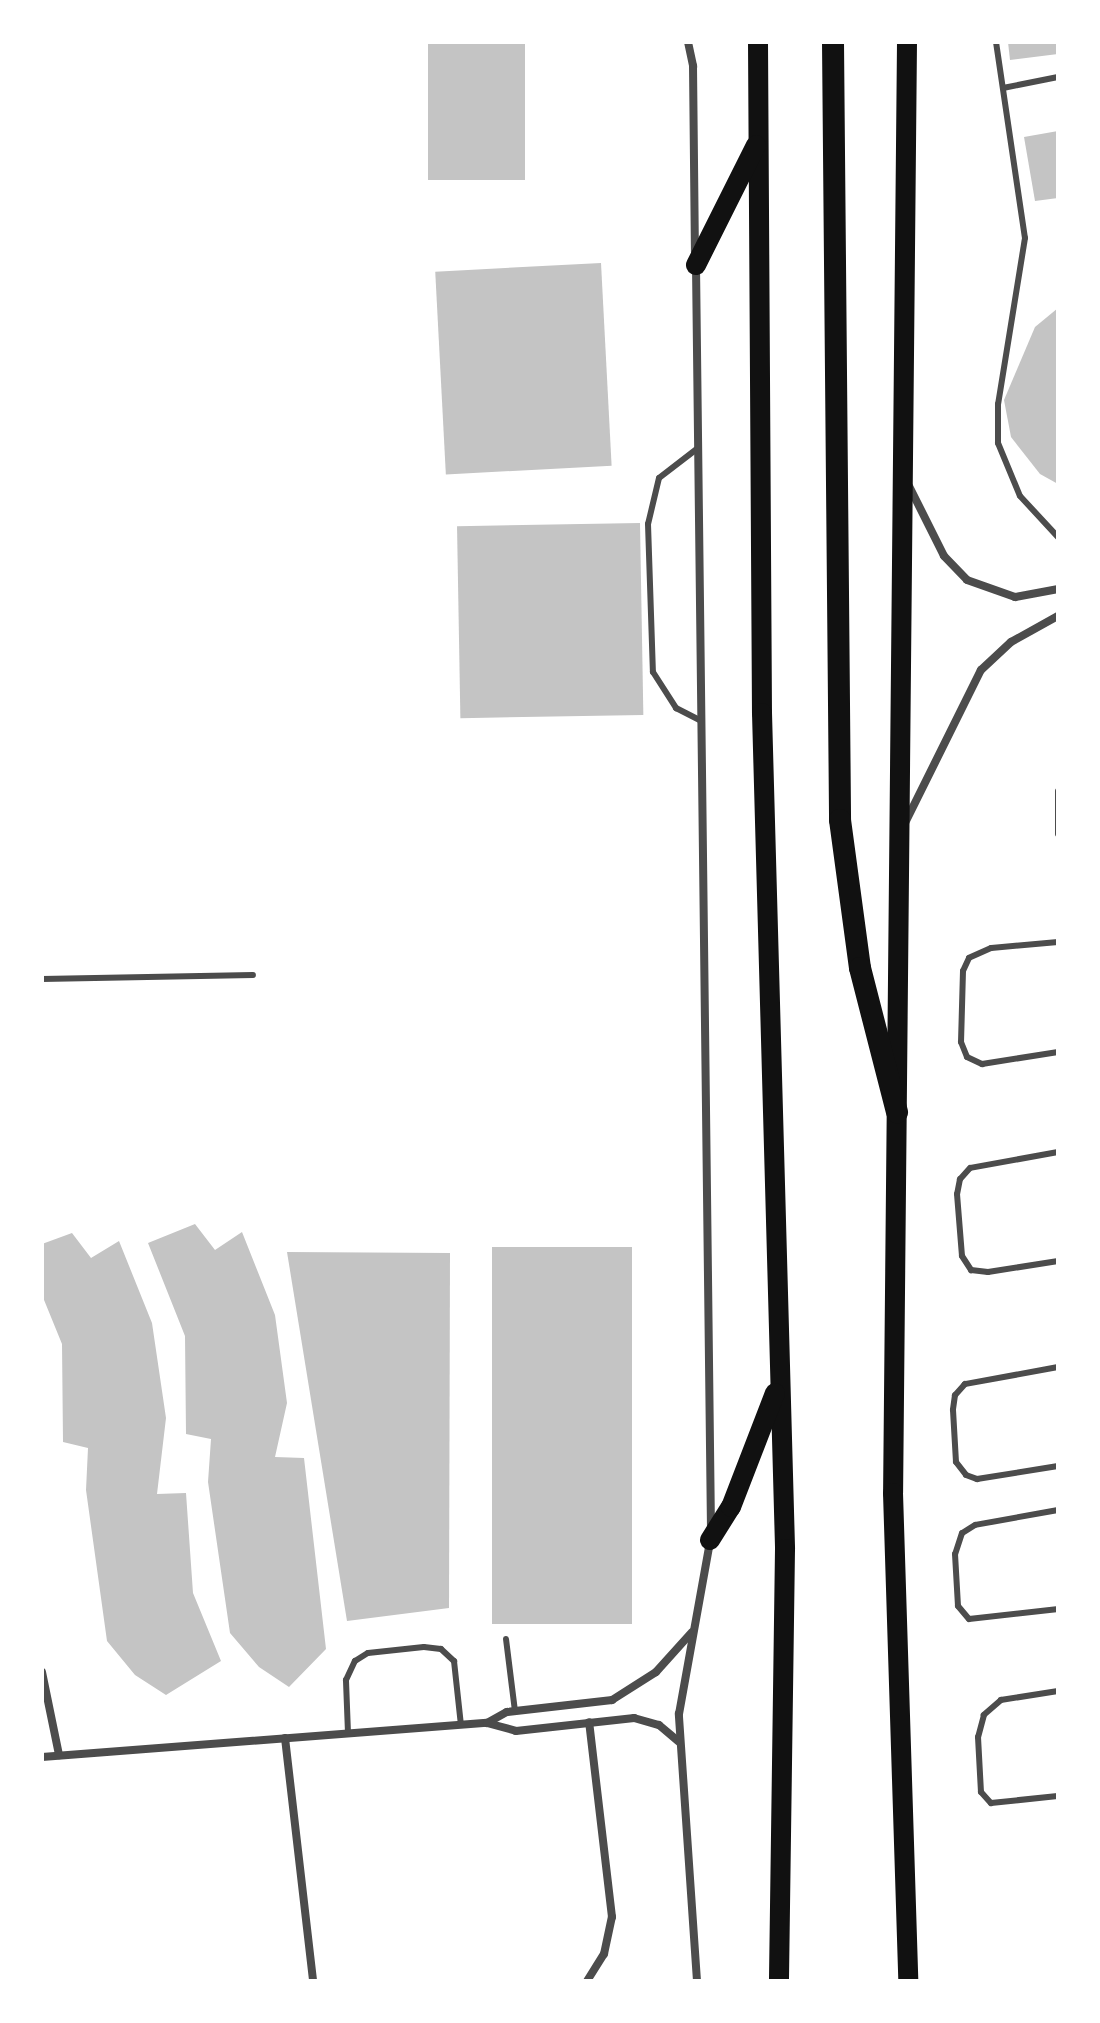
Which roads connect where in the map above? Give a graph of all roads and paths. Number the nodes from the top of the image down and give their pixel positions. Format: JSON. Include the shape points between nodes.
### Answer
{"nodes":[{"id":1,"x":688,"y":42,"type":"edge"},
{"id":2,"x":758,"y":42,"type":"edge"},
{"id":3,"x":833,"y":42,"type":"edge"},
{"id":4,"x":907,"y":42,"type":"edge"},
{"id":5,"x":996,"y":42,"type":"edge"},
{"id":6,"x":1058,"y":77,"type":"edge"},
{"id":7,"x":1003,"y":88,"type":"junction"},
{"id":8,"x":757,"y":141,"type":"junction"},
{"id":9,"x":696,"y":265,"type":"junction"},
{"id":10,"x":698,"y":448,"type":"junction"},
{"id":11,"x":906,"y":478,"type":"junction"},
{"id":12,"x":1058,"y":537,"type":"edge"},
{"id":13,"x":1058,"y":589,"type":"edge"},
{"id":14,"x":1058,"y":616,"type":"edge"},
{"id":15,"x":701,"y":721,"type":"junction"},
{"id":16,"x":1058,"y":791,"type":"edge"},
{"id":17,"x":1056,"y":808,"type":"edge"},
{"id":18,"x":901,"y":831,"type":"junction"},
{"id":19,"x":1058,"y":834,"type":"edge"},
{"id":20,"x":1058,"y":942,"type":"edge"},
{"id":21,"x":253,"y":975,"type":"dead end"},
{"id":22,"x":42,"y":979,"type":"edge"},
{"id":23,"x":1058,"y":1052,"type":"edge"},
{"id":24,"x":897,"y":1112,"type":"junction"},
{"id":25,"x":1058,"y":1152,"type":"edge"},
{"id":26,"x":1058,"y":1261,"type":"edge"},
{"id":27,"x":1058,"y":1367,"type":"edge"},
{"id":28,"x":780,"y":1381,"type":"junction"},
{"id":29,"x":1058,"y":1466,"type":"edge"},
{"id":30,"x":1058,"y":1510,"type":"edge"},
{"id":31,"x":710,"y":1540,"type":"junction"},
{"id":32,"x":1058,"y":1609,"type":"edge"},
{"id":33,"x":693,"y":1631,"type":"junction"},
{"id":34,"x":506,"y":1639,"type":"dead end"},
{"id":35,"x":42,"y":1672,"type":"edge"},
{"id":36,"x":1058,"y":1691,"type":"edge"},
{"id":37,"x":515,"y":1711,"type":"junction"},
{"id":38,"x":589,"y":1722,"type":"junction"},
{"id":39,"x":487,"y":1723,"type":"junction"},
{"id":40,"x":461,"y":1725,"type":"junction"},
{"id":41,"x":348,"y":1733,"type":"junction"},
{"id":42,"x":285,"y":1738,"type":"junction"},
{"id":43,"x":679,"y":1742,"type":"junction"},
{"id":44,"x":59,"y":1755,"type":"junction"},
{"id":45,"x":42,"y":1757,"type":"edge"},
{"id":46,"x":1058,"y":1796,"type":"edge"},
{"id":47,"x":313,"y":1981,"type":"edge"},
{"id":48,"x":587,"y":1981,"type":"edge"},
{"id":49,"x":697,"y":1981,"type":"edge"},
{"id":50,"x":779,"y":1981,"type":"edge"},
{"id":51,"x":908,"y":1981,"type":"edge"}],
"edges":[{"from":1,"to":9,"type":"street"},
{"from":2,"to":8,"type":"main road"},
{"from":3,"to":24,"type":"highway","via":[[840,820],[860,968]]},
{"from":4,"to":11,"type":"main road"},
{"from":5,"to":7,"type":"lane"},
{"from":6,"to":7,"type":"lane"},
{"from":7,"to":12,"type":"lane","via":[[1025,238],[998,404],[998,443],[1015,488]]},
{"from":8,"to":9,"type":"main road"},
{"from":8,"to":28,"type":"main road","via":[[762,713]]},
{"from":9,"to":10,"type":"street"},
{"from":10,"to":15,"type":"street"},
{"from":10,"to":15,"type":"lane","via":[[659,478],[648,524],[653,672],[676,708]]},
{"from":11,"to":13,"type":"street","via":[[944,556],[967,580],[1015,597]]},
{"from":11,"to":18,"type":"main road"},
{"from":14,"to":18,"type":"street","via":[[1011,642],[981,670]]},
{"from":15,"to":31,"type":"street"},
{"from":16,"to":17,"type":"lane"},
{"from":17,"to":19,"type":"lane"},
{"from":18,"to":24,"type":"main road"},
{"from":20,"to":23,"type":"lane","via":[[991,948],[969,958],[963,971],[961,1042],[967,1057],[982,1064]]},
{"from":21,"to":22,"type":"lane"},
{"from":24,"to":51,"type":"main road","via":[[893,1493]]},
{"from":25,"to":26,"type":"lane","via":[[970,1168],[960,1179],[957,1194],[962,1256],[971,1270]]},
{"from":27,"to":29,"type":"lane","via":[[973,1381],[955,1395],[953,1410],[956,1462],[966,1475],[977,1479]]},
{"from":28,"to":31,"type":"main road","via":[[731,1507]]},
{"from":28,"to":50,"type":"main road","via":[[785,1663]]},
{"from":30,"to":32,"type":"lane","via":[[975,1525],[962,1533],[955,1554],[958,1606],[969,1619]]},
{"from":31,"to":33,"type":"street"},
{"from":33,"to":37,"type":"street","via":[[656,1672],[612,1700]]},
{"from":33,"to":43,"type":"street","via":[[682,1686]]},
{"from":34,"to":37,"type":"lane"},
{"from":35,"to":44,"type":"street"},
{"from":36,"to":46,"type":"lane","via":[[1001,1700],[984,1715],[978,1737],[981,1792],[991,1803]]},
{"from":37,"to":39,"type":"street"},
{"from":38,"to":39,"type":"street","via":[[508,1731]]},
{"from":38,"to":43,"type":"street","via":[[646,1720]]},
{"from":38,"to":48,"type":"street","via":[[612,1917],[604,1954]]},
{"from":39,"to":40,"type":"street"},
{"from":40,"to":41,"type":"street"},
{"from":40,"to":41,"type":"lane","via":[[454,1661],[441,1649],[424,1647],[368,1653],[355,1661],[346,1680]]},
{"from":41,"to":42,"type":"street"},
{"from":42,"to":44,"type":"street"},
{"from":42,"to":47,"type":"street"},
{"from":43,"to":49,"type":"street"},
{"from":44,"to":45,"type":"street"}]}
